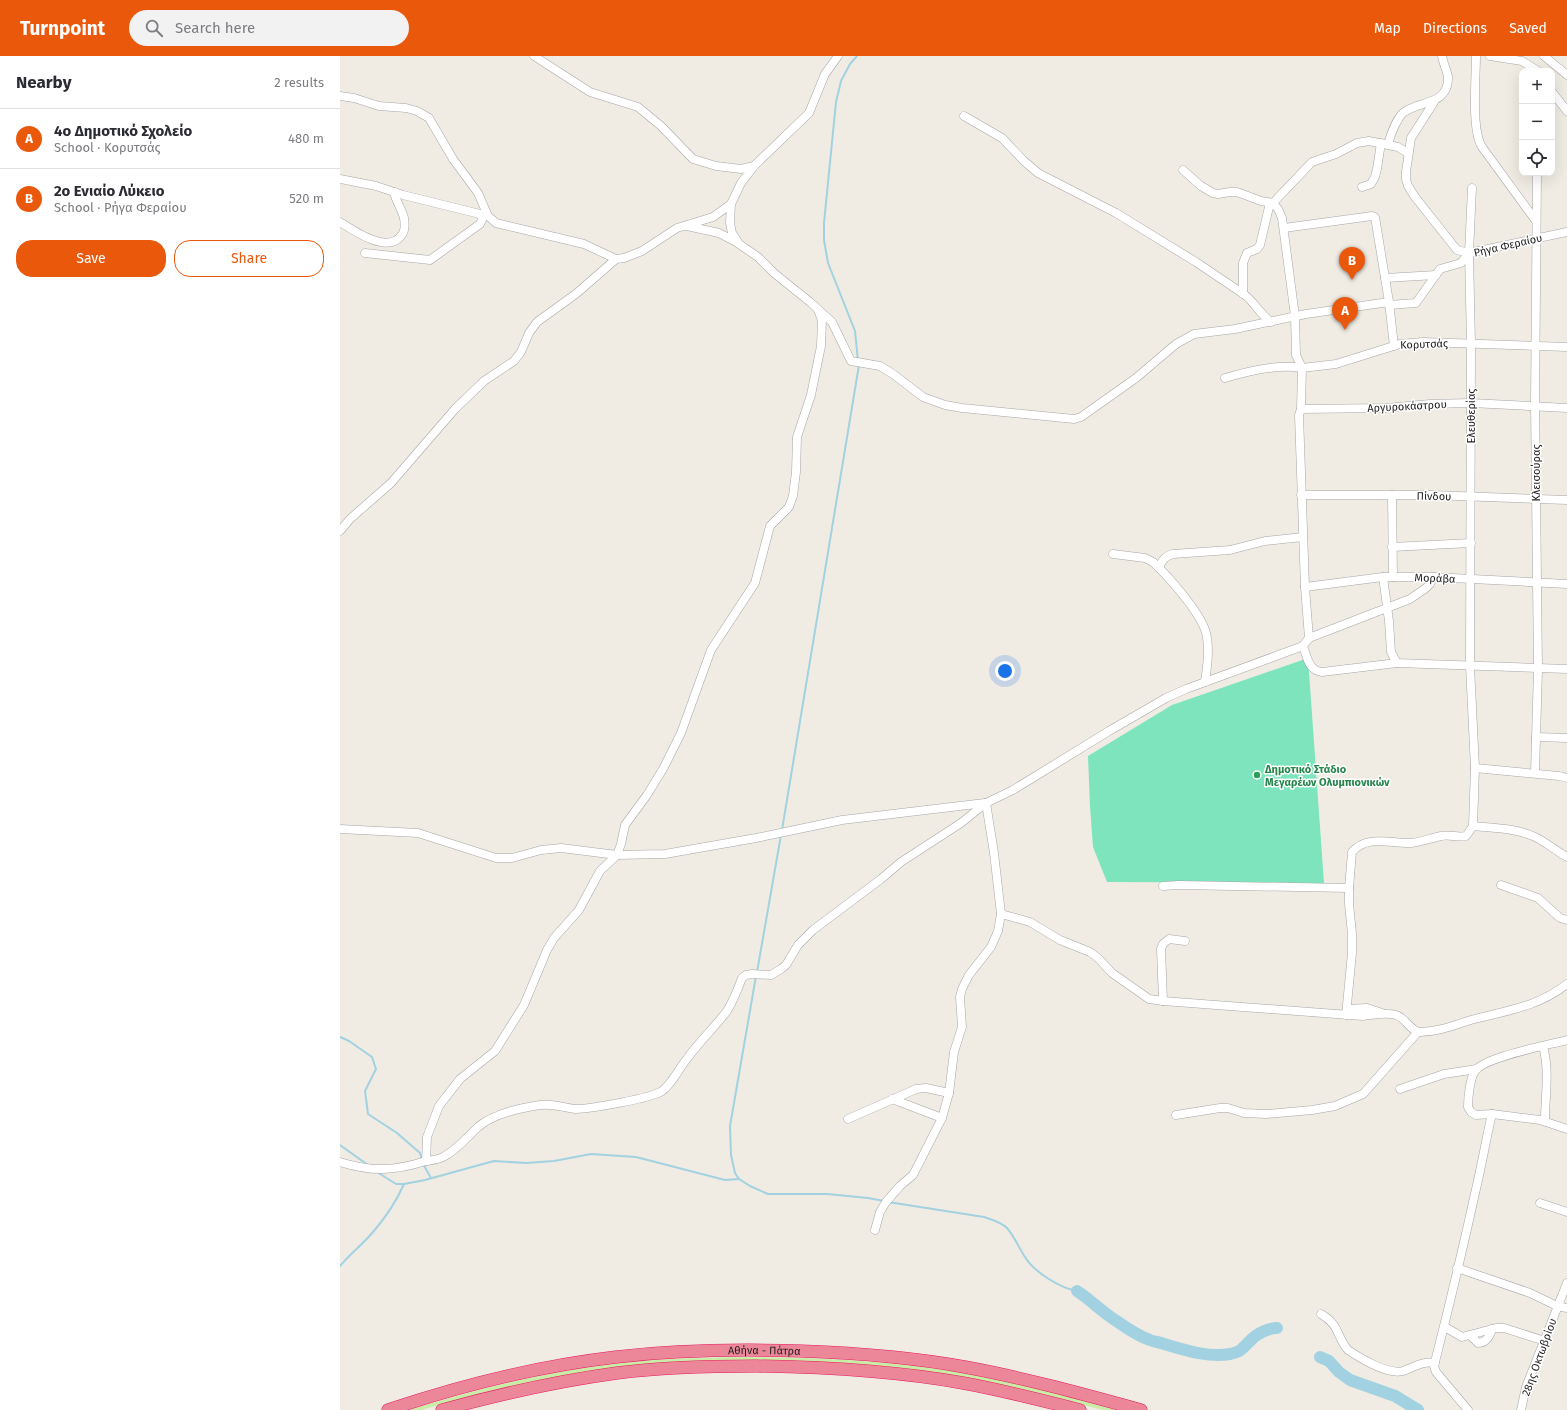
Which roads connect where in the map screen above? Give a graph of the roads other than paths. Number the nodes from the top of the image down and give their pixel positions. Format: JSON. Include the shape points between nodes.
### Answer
{"nodes":[{"id":1,"x":534,"y":56,"type":"edge"},
{"id":2,"x":838,"y":56,"type":"edge"},
{"id":3,"x":1442,"y":56,"type":"edge"},
{"id":4,"x":1476,"y":56,"type":"edge"},
{"id":5,"x":1490,"y":56,"type":"edge"},
{"id":6,"x":1544,"y":56,"type":"edge"},
{"id":7,"x":1533,"y":68,"type":"edge"},
{"id":8,"x":1567,"y":75,"type":"edge"},
{"id":9,"x":340,"y":96,"type":"edge"},
{"id":10,"x":1555,"y":96,"type":"edge"},
{"id":11,"x":1434,"y":102,"type":"junction"},
{"id":12,"x":1567,"y":111,"type":"edge"},
{"id":13,"x":964,"y":116,"type":"dead end"},
{"id":14,"x":1384,"y":143,"type":"junction"},
{"id":15,"x":1408,"y":153,"type":"junction"},
{"id":16,"x":754,"y":166,"type":"junction"},
{"id":17,"x":1183,"y":170,"type":"dead end"},
{"id":18,"x":1537,"y":176,"type":"edge"},
{"id":19,"x":340,"y":179,"type":"edge"},
{"id":20,"x":1362,"y":187,"type":"dead end"},
{"id":21,"x":1472,"y":188,"type":"dead end"},
{"id":22,"x":394,"y":192,"type":"junction"},
{"id":23,"x":1273,"y":203,"type":"junction"},
{"id":24,"x":731,"y":204,"type":"junction"},
{"id":25,"x":485,"y":215,"type":"junction"},
{"id":26,"x":1536,"y":221,"type":"junction"},
{"id":27,"x":340,"y":222,"type":"edge"},
{"id":28,"x":684,"y":226,"type":"junction"},
{"id":29,"x":1284,"y":228,"type":"junction"},
{"id":30,"x":1567,"y":232,"type":"edge"},
{"id":31,"x":1537,"y":238,"type":"junction"},
{"id":32,"x":739,"y":244,"type":"junction"},
{"id":33,"x":365,"y":253,"type":"dead end"},
{"id":34,"x":1470,"y":253,"type":"junction"},
{"id":35,"x":616,"y":259,"type":"junction"},
{"id":36,"x":1436,"y":275,"type":"junction"},
{"id":37,"x":1385,"y":278,"type":"junction"},
{"id":38,"x":1243,"y":294,"type":"junction"},
{"id":39,"x":1389,"y":303,"type":"junction"},
{"id":40,"x":818,"y":310,"type":"junction"},
{"id":41,"x":1295,"y":316,"type":"junction"},
{"id":42,"x":1271,"y":322,"type":"junction"},
{"id":43,"x":1471,"y":344,"type":"junction"},
{"id":44,"x":1536,"y":345,"type":"junction"},
{"id":45,"x":1394,"y":346,"type":"junction"},
{"id":46,"x":1567,"y":347,"type":"edge"},
{"id":47,"x":1302,"y":368,"type":"junction"},
{"id":48,"x":1226,"y":378,"type":"dead end"},
{"id":49,"x":1471,"y":403,"type":"junction"},
{"id":50,"x":1536,"y":407,"type":"junction"},
{"id":51,"x":1567,"y":408,"type":"edge"},
{"id":52,"x":1300,"y":412,"type":"junction"},
{"id":53,"x":1301,"y":495,"type":"junction"},
{"id":54,"x":1392,"y":495,"type":"junction"},
{"id":55,"x":1471,"y":497,"type":"junction"},
{"id":56,"x":1536,"y":499,"type":"junction"},
{"id":57,"x":1567,"y":500,"type":"edge"},
{"id":58,"x":340,"y":531,"type":"edge"},
{"id":59,"x":1303,"y":537,"type":"junction"},
{"id":60,"x":1471,"y":543,"type":"junction"},
{"id":61,"x":1392,"y":547,"type":"junction"},
{"id":62,"x":1113,"y":554,"type":"dead end"},
{"id":63,"x":1159,"y":568,"type":"junction"},
{"id":64,"x":1383,"y":577,"type":"junction"},
{"id":65,"x":1393,"y":577,"type":"junction"},
{"id":66,"x":1433,"y":577,"type":"junction"},
{"id":67,"x":1470,"y":579,"type":"junction"},
{"id":68,"x":1537,"y":583,"type":"junction"},
{"id":69,"x":1567,"y":584,"type":"edge"},
{"id":70,"x":1304,"y":587,"type":"junction"},
{"id":71,"x":1387,"y":609,"type":"junction"},
{"id":72,"x":1309,"y":638,"type":"junction"},
{"id":73,"x":1303,"y":646,"type":"junction"},
{"id":74,"x":1397,"y":663,"type":"junction"},
{"id":75,"x":1470,"y":666,"type":"junction"},
{"id":76,"x":1538,"y":669,"type":"junction"},
{"id":77,"x":1567,"y":669,"type":"edge"},
{"id":78,"x":1205,"y":682,"type":"junction"},
{"id":79,"x":1536,"y":737,"type":"junction"},
{"id":80,"x":1567,"y":738,"type":"edge"},
{"id":81,"x":1475,"y":768,"type":"junction"},
{"id":82,"x":1534,"y":773,"type":"junction"},
{"id":83,"x":1567,"y":778,"type":"edge"},
{"id":84,"x":986,"y":803,"type":"junction"},
{"id":85,"x":1473,"y":826,"type":"junction"},
{"id":86,"x":340,"y":829,"type":"edge"},
{"id":87,"x":617,"y":855,"type":"junction"},
{"id":88,"x":1567,"y":857,"type":"edge"},
{"id":89,"x":1501,"y":885,"type":"dead end"},
{"id":90,"x":1163,"y":886,"type":"dead end"},
{"id":91,"x":1349,"y":888,"type":"junction"},
{"id":92,"x":1001,"y":914,"type":"junction"},
{"id":93,"x":1567,"y":920,"type":"edge"},
{"id":94,"x":1185,"y":941,"type":"dead end"},
{"id":95,"x":1567,"y":984,"type":"edge"},
{"id":96,"x":1163,"y":1001,"type":"junction"},
{"id":97,"x":1346,"y":1012,"type":"junction"},
{"id":98,"x":1418,"y":1032,"type":"junction"},
{"id":99,"x":1567,"y":1040,"type":"edge"},
{"id":100,"x":1543,"y":1046,"type":"junction"},
{"id":101,"x":1477,"y":1069,"type":"junction"},
{"id":102,"x":1400,"y":1089,"type":"dead end"},
{"id":103,"x":949,"y":1093,"type":"junction"},
{"id":104,"x":892,"y":1099,"type":"junction"},
{"id":105,"x":1492,"y":1114,"type":"junction"},
{"id":106,"x":1176,"y":1115,"type":"dead end"},
{"id":107,"x":942,"y":1118,"type":"junction"},
{"id":108,"x":848,"y":1119,"type":"dead end"},
{"id":109,"x":1545,"y":1121,"type":"junction"},
{"id":110,"x":1567,"y":1129,"type":"edge"},
{"id":111,"x":426,"y":1161,"type":"junction"},
{"id":112,"x":340,"y":1162,"type":"edge"},
{"id":113,"x":1540,"y":1203,"type":"dead end"},
{"id":114,"x":1567,"y":1212,"type":"edge"},
{"id":115,"x":875,"y":1230,"type":"dead end"},
{"id":116,"x":1457,"y":1268,"type":"junction"},
{"id":117,"x":1567,"y":1283,"type":"edge"},
{"id":118,"x":1558,"y":1306,"type":"junction"},
{"id":119,"x":1567,"y":1308,"type":"edge"},
{"id":120,"x":1321,"y":1314,"type":"dead end"},
{"id":121,"x":1445,"y":1327,"type":"junction"},
{"id":122,"x":1545,"y":1341,"type":"junction"},
{"id":123,"x":1435,"y":1363,"type":"junction"},
{"id":124,"x":1522,"y":1409,"type":"edge"},
{"id":125,"x":388,"y":1410,"type":"edge"},
{"id":126,"x":442,"y":1410,"type":"edge"},
{"id":127,"x":1080,"y":1410,"type":"edge"},
{"id":128,"x":1141,"y":1410,"type":"edge"},
{"id":129,"x":1468,"y":1410,"type":"edge"}],
"edges":[{"from":1,"to":16,"type":"street","via":[[590,92],[632,104],[642,110],[693,159],[716,166],[741,169]]},
{"from":2,"to":16,"type":"street","via":[[825,74],[809,113]]},
{"from":3,"to":11,"type":"street","via":[[1448,77],[1446,89]]},
{"from":4,"to":26,"type":"street","via":[[1477,138]]},
{"from":5,"to":7,"type":"street","via":[[1522,61]]},
{"from":6,"to":8,"type":"street"},
{"from":9,"to":25,"type":"street","via":[[379,106],[406,108],[429,118],[453,159],[478,193]]},
{"from":10,"to":12,"type":"street"},
{"from":11,"to":14,"type":"street","via":[[1412,108],[1403,114]]},
{"from":11,"to":15,"type":"street","via":[[1411,138]]},
{"from":13,"to":38,"type":"street","via":[[1002,138],[1038,173],[1116,213]]},
{"from":14,"to":15,"type":"street"},
{"from":14,"to":20,"type":"street","via":[[1375,177],[1371,184]]},
{"from":14,"to":23,"type":"street","via":[[1362,142],[1312,162]]},
{"from":15,"to":34,"type":"street","via":[[1408,186],[1456,250]]},
{"from":16,"to":24,"type":"street","via":[[741,183]]},
{"from":17,"to":23,"type":"street","via":[[1213,193],[1237,192]]},
{"from":18,"to":26,"type":"street","name":"Κλεισούρας"},
{"from":19,"to":22,"type":"street"},
{"from":21,"to":34,"type":"street","name":"Ελευθερίας"},
{"from":22,"to":25,"type":"street"},
{"from":22,"to":27,"type":"street","via":[[404,219],[404,234],[398,240],[387,243],[374,241]]},
{"from":23,"to":29,"type":"street","via":[[1281,213]]},
{"from":23,"to":38,"type":"street","via":[[1269,208],[1260,245],[1248,253],[1242,263]]},
{"from":24,"to":28,"type":"street","via":[[713,216]]},
{"from":24,"to":32,"type":"street","via":[[732,233]]},
{"from":25,"to":33,"type":"street","via":[[480,224],[430,260]]},
{"from":25,"to":35,"type":"street","via":[[496,223],[584,244]]},
{"from":26,"to":31,"type":"street","name":"Κλεισούρας"},
{"from":28,"to":32,"type":"street","via":[[719,233]]},
{"from":28,"to":35,"type":"street","via":[[642,251]]},
{"from":29,"to":37,"type":"street","via":[[1375,217]]},
{"from":29,"to":41,"type":"street"},
{"from":30,"to":31,"type":"street","name":"Ρήγα Φεραίου"},
{"from":31,"to":34,"type":"street","name":"Ρήγα Φεραίου"},
{"from":31,"to":44,"type":"street","name":"Κλεισούρας"},
{"from":32,"to":40,"type":"street","via":[[758,257]]},
{"from":34,"to":36,"type":"street","name":"Ρήγα Φεραίου","via":[[1461,263],[1444,267]]},
{"from":34,"to":43,"type":"street","name":"Ελευθερίας"},
{"from":35,"to":58,"type":"street","via":[[577,293],[537,322],[514,361],[484,382],[455,409],[391,483]]},
{"from":36,"to":37,"type":"street","name":"Ρήγα Φεραίου"},
{"from":36,"to":39,"type":"street","via":[[1416,302]]},
{"from":37,"to":39,"type":"street"},
{"from":38,"to":42,"type":"street"},
{"from":39,"to":41,"type":"street"},
{"from":39,"to":45,"type":"street"},
{"from":40,"to":42,"type":"street","via":[[832,322],[851,361],[875,364],[923,397],[962,408],[1074,419],[1081,417],[1114,394],[1182,340],[1200,333]]},
{"from":40,"to":87,"type":"street","via":[[822,320],[821,346],[811,395],[798,432],[796,482],[792,502],[770,526],[755,582],[711,650],[681,733],[663,769],[625,825]]},
{"from":41,"to":42,"type":"street"},
{"from":41,"to":47,"type":"street","via":[[1296,355]]},
{"from":43,"to":44,"type":"street","name":"Κορυτσάς"},
{"from":43,"to":45,"type":"street","name":"Κορυτσάς","via":[[1423,342]]},
{"from":43,"to":49,"type":"street","name":"Ελευθερίας"},
{"from":44,"to":46,"type":"street","name":"Κορυτσάς"},
{"from":44,"to":50,"type":"street","name":"Κλεισούρας"},
{"from":45,"to":47,"type":"street","name":"Κορυτσάς","via":[[1336,364]]},
{"from":47,"to":48,"type":"street","name":"Κορυτσάς","via":[[1260,370]]},
{"from":47,"to":52,"type":"street"},
{"from":49,"to":50,"type":"street","name":"Αργυροκάστρου"},
{"from":49,"to":52,"type":"street","name":"Αργυροκάστρου"},
{"from":49,"to":55,"type":"street","name":"Ελευθερίας"},
{"from":50,"to":51,"type":"street","name":"Αργυροκάστρου"},
{"from":50,"to":56,"type":"street","name":"Κλεισούρας"},
{"from":52,"to":53,"type":"street"},
{"from":53,"to":54,"type":"street","name":"Πίνδου"},
{"from":53,"to":59,"type":"street"},
{"from":54,"to":55,"type":"street","name":"Πίνδου"},
{"from":54,"to":61,"type":"street"},
{"from":55,"to":56,"type":"street","name":"Πίνδου"},
{"from":55,"to":60,"type":"street","name":"Ελευθερίας"},
{"from":56,"to":57,"type":"street","name":"Πίνδου"},
{"from":56,"to":68,"type":"street","name":"Κλεισούρας"},
{"from":59,"to":63,"type":"street","via":[[1265,541],[1230,550],[1173,554],[1166,556]]},
{"from":59,"to":70,"type":"street"},
{"from":60,"to":61,"type":"street"},
{"from":60,"to":67,"type":"street","name":"Ελευθερίας"},
{"from":61,"to":65,"type":"street"},
{"from":62,"to":63,"type":"street","via":[[1145,558]]},
{"from":63,"to":78,"type":"street","via":[[1196,612],[1207,634]]},
{"from":64,"to":65,"type":"street","name":"Μοράβα"},
{"from":64,"to":70,"type":"street","name":"Μοράβα"},
{"from":64,"to":71,"type":"street"},
{"from":65,"to":66,"type":"street","name":"Μοράβα"},
{"from":66,"to":67,"type":"street","name":"Μοράβα"},
{"from":66,"to":71,"type":"street","via":[[1422,592]]},
{"from":67,"to":68,"type":"street","name":"Μοράβα"},
{"from":67,"to":75,"type":"street","name":"Ελευθερίας"},
{"from":68,"to":69,"type":"street","name":"Μοράβα"},
{"from":68,"to":76,"type":"street","name":"Κλεισούρας"},
{"from":70,"to":72,"type":"street"},
{"from":71,"to":72,"type":"street"},
{"from":71,"to":74,"type":"street","via":[[1391,652]]},
{"from":72,"to":73,"type":"street"},
{"from":73,"to":74,"type":"street","via":[[1316,672]]},
{"from":73,"to":78,"type":"street"},
{"from":74,"to":75,"type":"street"},
{"from":75,"to":76,"type":"street"},
{"from":75,"to":81,"type":"street","name":"Ελευθερίας"},
{"from":76,"to":77,"type":"street"},
{"from":76,"to":79,"type":"street","name":"Κλεισούρας"},
{"from":78,"to":84,"type":"street","via":[[1155,704],[1018,787]]},
{"from":79,"to":80,"type":"street"},
{"from":79,"to":82,"type":"street","name":"Κλεισούρας"},
{"from":81,"to":82,"type":"street"},
{"from":81,"to":85,"type":"street","name":"Ελευθερίας"},
{"from":82,"to":83,"type":"street"},
{"from":84,"to":87,"type":"street","via":[[859,817],[665,854]]},
{"from":84,"to":92,"type":"street"},
{"from":84,"to":111,"type":"street","via":[[952,830],[901,862],[813,930],[798,945],[786,965],[768,976],[748,974],[742,978],[727,1010],[666,1088],[659,1093],[582,1108],[548,1104],[526,1108],[485,1122],[444,1156]]},
{"from":85,"to":88,"type":"street","via":[[1525,833]]},
{"from":85,"to":91,"type":"street","via":[[1469,834],[1462,837],[1440,836],[1411,843],[1376,840],[1364,844],[1352,852]]},
{"from":86,"to":87,"type":"street","via":[[418,832],[496,858],[512,858],[541,850],[562,848]]},
{"from":87,"to":111,"type":"street","via":[[600,871],[579,910],[550,944],[524,1005],[495,1051],[460,1079],[439,1106],[427,1137]]},
{"from":89,"to":93,"type":"street","via":[[1538,898],[1560,918]]},
{"from":90,"to":91,"type":"street"},
{"from":91,"to":97,"type":"street","via":[[1352,940]]},
{"from":92,"to":96,"type":"street","via":[[1030,922],[1060,940],[1090,952],[1112,973],[1149,999]]},
{"from":92,"to":103,"type":"street","via":[[994,941],[962,989],[962,1027],[954,1052]]},
{"from":94,"to":96,"type":"street","via":[[1169,939],[1163,944]]},
{"from":95,"to":98,"type":"street","via":[[1551,995],[1513,1011],[1439,1030]]},
{"from":96,"to":97,"type":"street"},
{"from":97,"to":98,"type":"street","via":[[1363,1016],[1395,1014]]},
{"from":98,"to":106,"type":"street","via":[[1363,1094],[1335,1106],[1266,1114],[1220,1108]]},
{"from":99,"to":100,"type":"street"},
{"from":100,"to":101,"type":"street","via":[[1496,1058]]},
{"from":100,"to":109,"type":"street","via":[[1548,1084]]},
{"from":101,"to":102,"type":"street","via":[[1444,1074]]},
{"from":101,"to":105,"type":"street","via":[[1473,1077],[1468,1107],[1476,1115]]},
{"from":103,"to":104,"type":"street","via":[[926,1088],[916,1089]]},
{"from":103,"to":107,"type":"street"},
{"from":104,"to":107,"type":"street"},
{"from":104,"to":108,"type":"street"},
{"from":105,"to":109,"type":"street"},
{"from":105,"to":116,"type":"street"},
{"from":107,"to":115,"type":"street","via":[[913,1175],[892,1194],[880,1212]]},
{"from":109,"to":110,"type":"street"},
{"from":111,"to":112,"type":"street","via":[[401,1168],[378,1170]]},
{"from":113,"to":114,"type":"street"},
{"from":116,"to":118,"type":"street","via":[[1530,1293]]},
{"from":116,"to":121,"type":"street"},
{"from":117,"to":118,"type":"street","name":"28ης Οκτωβρίου"},
{"from":118,"to":119,"type":"street"},
{"from":118,"to":122,"type":"street","name":"28ης Οκτωβρίου"},
{"from":120,"to":123,"type":"street","via":[[1333,1322],[1348,1350],[1381,1368],[1399,1372],[1423,1362]]},
{"from":121,"to":122,"type":"street","via":[[1462,1337],[1470,1336],[1478,1343],[1487,1339],[1492,1329],[1504,1328]]},
{"from":121,"to":123,"type":"street"},
{"from":122,"to":124,"type":"street","name":"28ης Οκτωβρίου","via":[[1526,1387]]},
{"from":123,"to":129,"type":"street","via":[[1434,1369]]},
{"from":125,"to":128,"type":"highway","name":"Αθήνα - Πάτρα","via":[[483,1382],[570,1364],[649,1354],[749,1350],[831,1352],[949,1364],[1047,1384]]},
{"from":126,"to":127,"type":"highway","name":"Αθήνα - Πάτρα","via":[[519,1390],[584,1378],[655,1370],[733,1366],[831,1369],[914,1376],[995,1390]]}]}
